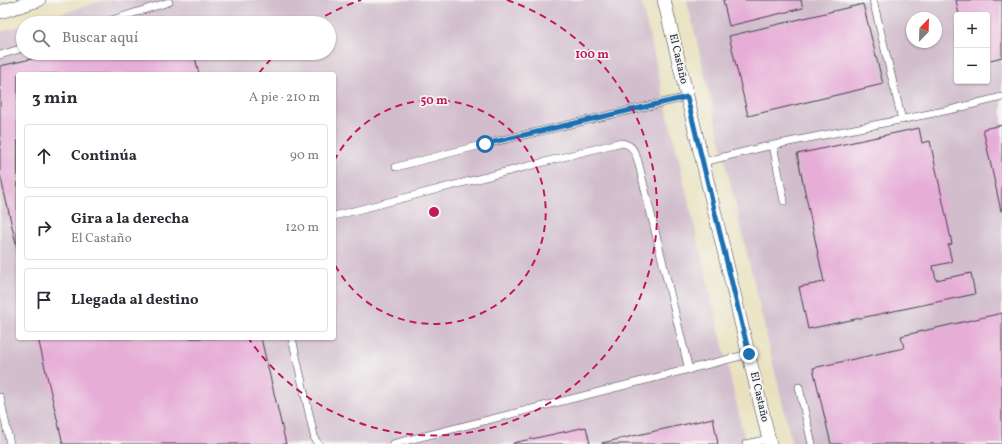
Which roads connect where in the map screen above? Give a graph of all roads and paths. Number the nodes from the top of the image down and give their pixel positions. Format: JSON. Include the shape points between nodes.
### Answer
{"nodes":[{"id":1,"x":38,"y":0,"type":"edge"},
{"id":2,"x":664,"y":0,"type":"edge"},
{"id":3,"x":873,"y":0,"type":"edge"},
{"id":4,"x":169,"y":2,"type":"dead end"},
{"id":5,"x":0,"y":12,"type":"edge"},
{"id":6,"x":124,"y":16,"type":"edge"},
{"id":7,"x":16,"y":50,"type":"edge"},
{"id":8,"x":0,"y":55,"type":"edge"},
{"id":9,"x":687,"y":97,"type":"junction"},
{"id":10,"x":1002,"y":97,"type":"edge"},
{"id":11,"x":902,"y":120,"type":"junction"},
{"id":12,"x":773,"y":145,"type":"junction"},
{"id":13,"x":703,"y":162,"type":"junction"},
{"id":14,"x":396,"y":167,"type":"dead end"},
{"id":15,"x":784,"y":201,"type":"dead end"},
{"id":16,"x":336,"y":215,"type":"edge"},
{"id":17,"x":292,"y":340,"type":"edge"},
{"id":18,"x":749,"y":354,"type":"junction"},
{"id":19,"x":689,"y":370,"type":"junction"},
{"id":20,"x":799,"y":387,"type":"dead end"},
{"id":21,"x":0,"y":397,"type":"edge"},
{"id":22,"x":769,"y":441,"type":"edge"},
{"id":23,"x":10,"y":444,"type":"edge"},
{"id":24,"x":319,"y":444,"type":"edge"},
{"id":25,"x":393,"y":444,"type":"edge"},
{"id":26,"x":746,"y":444,"type":"edge"},
{"id":27,"x":812,"y":444,"type":"edge"}],
"edges":[{"from":1,"to":5,"type":"street"},
{"from":2,"to":9,"type":"street","name":"El Castaño"},
{"from":3,"to":11,"type":"lane"},
{"from":4,"to":6,"type":"lane"},
{"from":7,"to":8,"type":"lane"},
{"from":9,"to":13,"type":"street","name":"El Castaño"},
{"from":9,"to":14,"type":"lane"},
{"from":10,"to":11,"type":"lane"},
{"from":11,"to":12,"type":"lane"},
{"from":12,"to":13,"type":"lane"},
{"from":12,"to":15,"type":"lane"},
{"from":13,"to":18,"type":"street","name":"El Castaño"},
{"from":16,"to":19,"type":"lane","via":[[625,143],[633,149],[638,162]]},
{"from":17,"to":24,"type":"lane","via":[[315,440]]},
{"from":18,"to":19,"type":"lane"},
{"from":18,"to":22,"type":"street","name":"El Castaño"},
{"from":19,"to":25,"type":"lane"},
{"from":20,"to":27,"type":"lane"},
{"from":21,"to":23,"type":"lane"},
{"from":22,"to":26,"type":"lane"}]}
